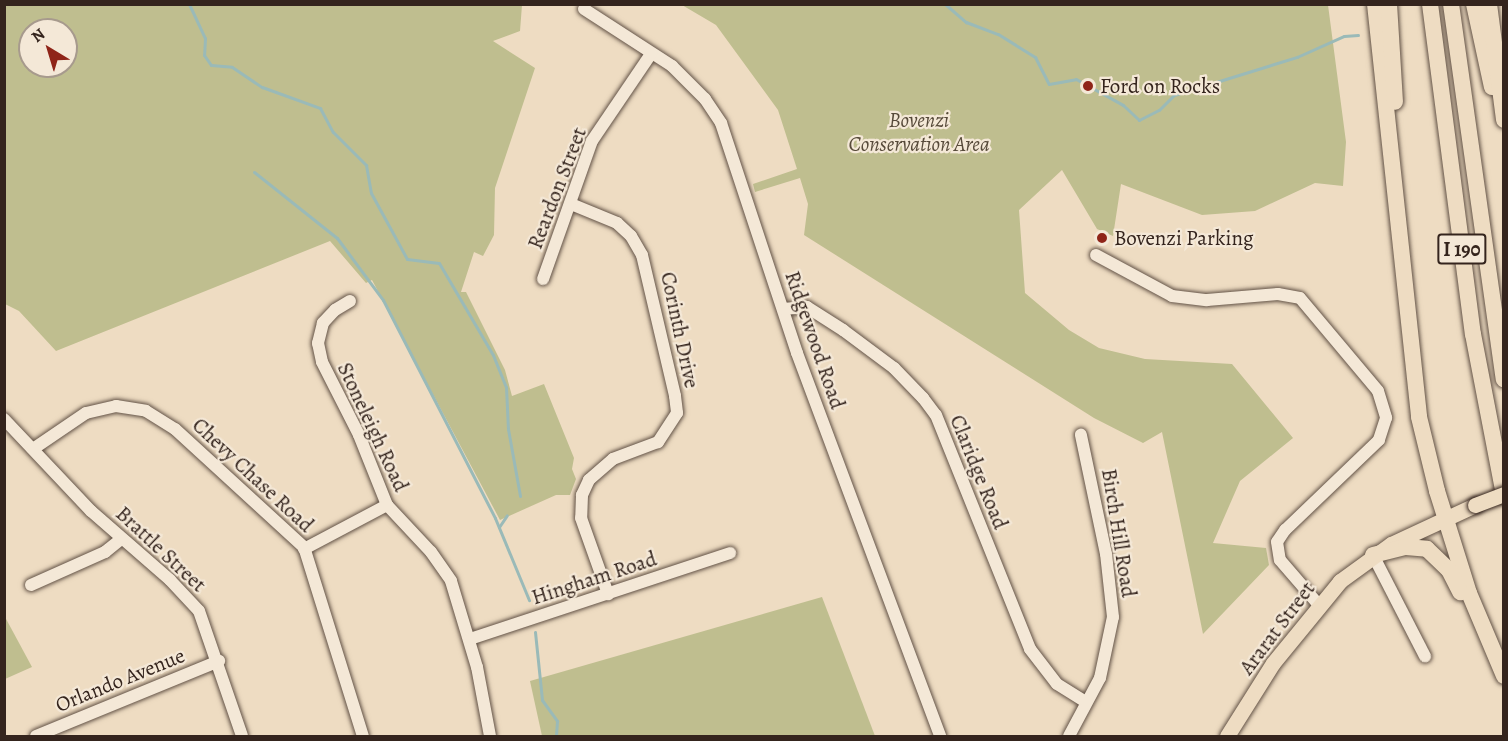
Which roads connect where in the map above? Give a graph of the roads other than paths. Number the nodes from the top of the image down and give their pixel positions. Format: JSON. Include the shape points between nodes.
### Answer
{"nodes":[{"id":1,"x":1374,"y":4,"type":"edge"},
{"id":2,"x":1389,"y":4,"type":"edge"},
{"id":3,"x":1430,"y":4,"type":"edge"},
{"id":4,"x":1451,"y":4,"type":"edge"},
{"id":5,"x":1474,"y":4,"type":"edge"},
{"id":6,"x":1489,"y":4,"type":"edge"},
{"id":7,"x":584,"y":9,"type":"dead end"},
{"id":8,"x":651,"y":54,"type":"junction"},
{"id":9,"x":1503,"y":118,"type":"edge"},
{"id":10,"x":1395,"y":182,"type":"junction"},
{"id":11,"x":572,"y":204,"type":"junction"},
{"id":12,"x":1096,"y":255,"type":"dead end"},
{"id":13,"x":543,"y":279,"type":"dead end"},
{"id":14,"x":350,"y":301,"type":"dead end"},
{"id":15,"x":783,"y":309,"type":"junction"},
{"id":16,"x":1503,"y":379,"type":"edge"},
{"id":17,"x":4,"y":419,"type":"edge"},
{"id":18,"x":1081,"y":435,"type":"dead end"},
{"id":19,"x":33,"y":448,"type":"junction"},
{"id":20,"x":1503,"y":495,"type":"edge"},
{"id":21,"x":387,"y":506,"type":"junction"},
{"id":22,"x":1446,"y":515,"type":"junction"},
{"id":23,"x":120,"y":540,"type":"junction"},
{"id":24,"x":304,"y":549,"type":"junction"},
{"id":25,"x":730,"y":553,"type":"dead end"},
{"id":26,"x":1373,"y":555,"type":"junction"},
{"id":27,"x":31,"y":585,"type":"dead end"},
{"id":28,"x":608,"y":594,"type":"junction"},
{"id":29,"x":1318,"y":604,"type":"junction"},
{"id":30,"x":470,"y":639,"type":"junction"},
{"id":31,"x":1487,"y":640,"type":"junction"},
{"id":32,"x":1425,"y":656,"type":"dead end"},
{"id":33,"x":219,"y":661,"type":"junction"},
{"id":34,"x":1503,"y":676,"type":"edge"},
{"id":35,"x":1086,"y":702,"type":"junction"},
{"id":36,"x":50,"y":734,"type":"edge"},
{"id":37,"x":36,"y":736,"type":"edge"},
{"id":38,"x":242,"y":736,"type":"edge"},
{"id":39,"x":363,"y":736,"type":"edge"},
{"id":40,"x":490,"y":736,"type":"edge"},
{"id":41,"x":940,"y":736,"type":"edge"},
{"id":42,"x":1070,"y":736,"type":"edge"},
{"id":43,"x":1227,"y":736,"type":"edge"}],
"edges":[{"from":1,"to":10,"type":"highway"},
{"from":2,"to":10,"type":"highway","via":[[1398,164]]},
{"from":3,"to":20,"type":"highway","number":"I 190","via":[[1473,334]]},
{"from":4,"to":16,"type":"highway","number":"I 190"},
{"from":5,"to":9,"type":"highway","via":[[1484,64]]},
{"from":6,"to":9,"type":"highway"},
{"from":7,"to":8,"type":"street","name":"Ridgewood Road"},
{"from":8,"to":11,"type":"street","name":"Reardon Street","via":[[592,141]]},
{"from":8,"to":15,"type":"street","name":"Ridgewood Road","via":[[688,79],[721,123]]},
{"from":10,"to":22,"type":"highway","via":[[1415,390],[1428,458]]},
{"from":11,"to":13,"type":"street","name":"Reardon Street"},
{"from":11,"to":28,"type":"street","name":"Corinth Drive","via":[[617,223],[642,255],[675,396],[676,413],[658,442],[613,459],[590,480],[582,495],[580,518]]},
{"from":12,"to":29,"type":"street","via":[[1172,296],[1207,300],[1278,294],[1300,298],[1378,391],[1386,418],[1379,440],[1277,542],[1280,560]]},
{"from":14,"to":21,"type":"street","name":"Stoneleigh Road","via":[[323,324],[319,352]]},
{"from":15,"to":35,"type":"street","name":"Claridge Road","via":[[807,307],[843,330],[894,368],[923,399],[936,416],[1030,649],[1057,684]]},
{"from":15,"to":41,"type":"street","name":"Ridgewood Road"},
{"from":17,"to":19,"type":"street","name":"Brattle Street"},
{"from":18,"to":35,"type":"street","name":"Birch Hill Road","via":[[1099,512],[1113,616],[1107,658]]},
{"from":19,"to":23,"type":"street","name":"Brattle Street"},
{"from":19,"to":24,"type":"street","name":"Chevy Chase Road","via":[[86,413],[116,406],[146,411],[175,429]]},
{"from":20,"to":22,"type":"main road","name":"Ararat Street","bridge":true},
{"from":21,"to":24,"type":"street"},
{"from":21,"to":30,"type":"street","name":"Stoneleigh Road","via":[[445,571]]},
{"from":22,"to":26,"type":"main road","name":"Ararat Street"},
{"from":22,"to":31,"type":"highway"},
{"from":23,"to":27,"type":"street","via":[[105,552]]},
{"from":23,"to":33,"type":"street","name":"Brattle Street","via":[[170,580],[199,611]]},
{"from":24,"to":39,"type":"street","name":"Chevy Chase Road"},
{"from":25,"to":28,"type":"street","name":"Hingham Road"},
{"from":26,"to":29,"type":"main road","name":"Ararat Street"},
{"from":26,"to":31,"type":"highway","via":[[1406,547],[1427,549],[1449,570]]},
{"from":26,"to":32,"type":"street"},
{"from":28,"to":30,"type":"street","name":"Hingham Road"},
{"from":29,"to":43,"type":"main road","name":"Ararat Street","via":[[1273,663]]},
{"from":30,"to":40,"type":"street","name":"Stoneleigh Road"},
{"from":31,"to":34,"type":"highway"},
{"from":33,"to":36,"type":"street","name":"Orlando Avenue"},
{"from":33,"to":38,"type":"street","name":"Brattle Street"},
{"from":35,"to":42,"type":"street","name":"Birch Hill Road"},
{"from":36,"to":37,"type":"street","name":"Orlando Avenue"}]}
